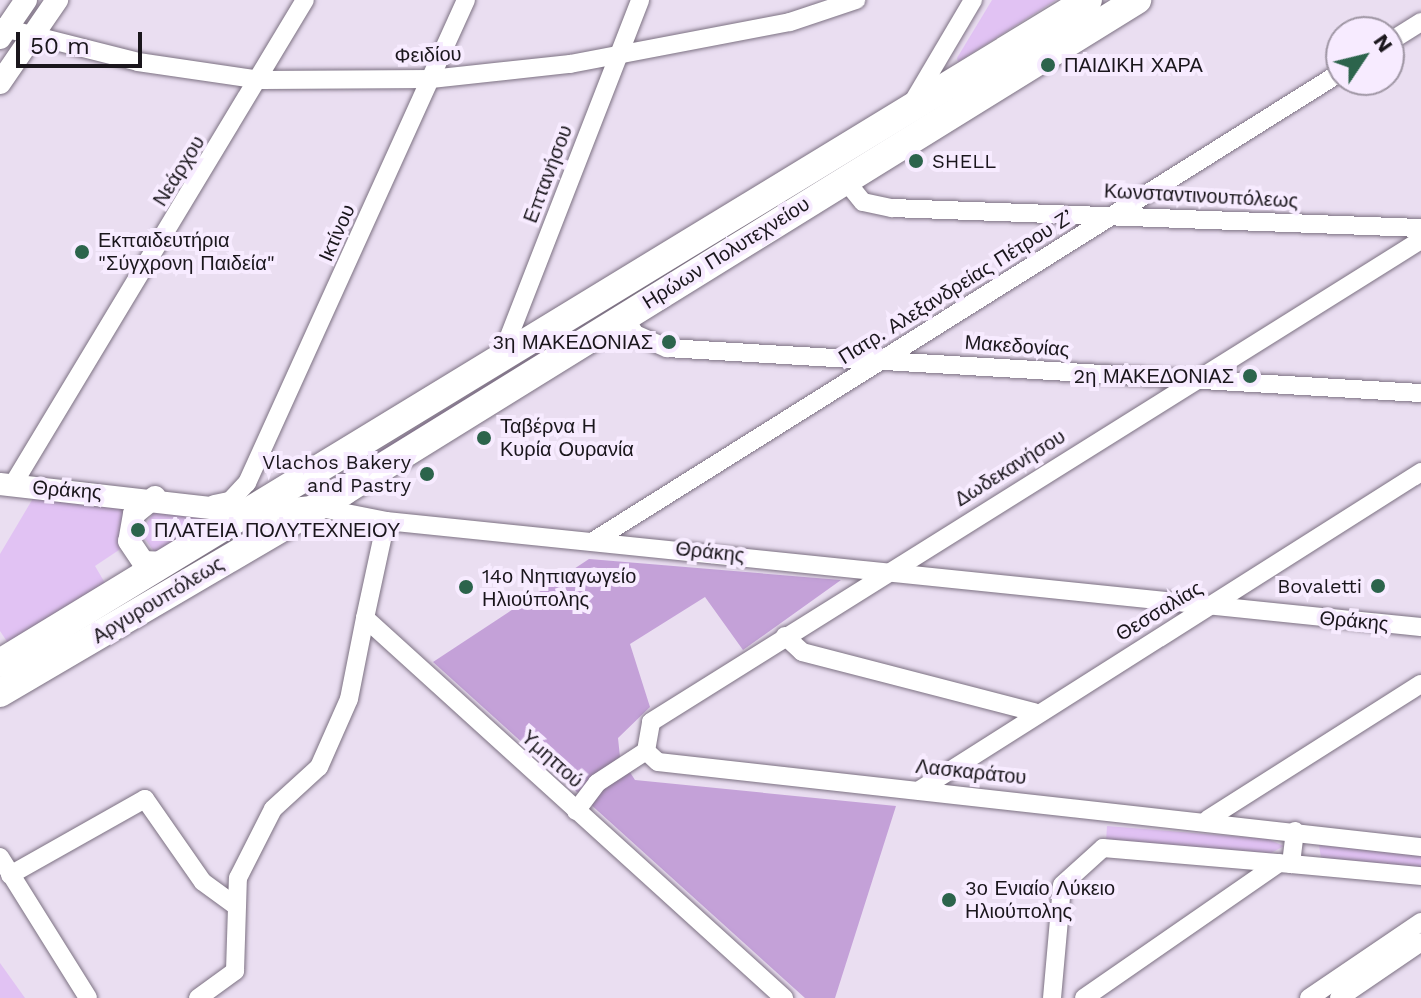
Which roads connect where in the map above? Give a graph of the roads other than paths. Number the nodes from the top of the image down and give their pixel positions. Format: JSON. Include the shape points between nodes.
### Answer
{"nodes":[{"id":1,"x":26,"y":0,"type":"edge"},
{"id":2,"x":57,"y":0,"type":"edge"},
{"id":3,"x":305,"y":0,"type":"edge"},
{"id":4,"x":466,"y":0,"type":"edge"},
{"id":5,"x":640,"y":0,"type":"edge"},
{"id":6,"x":856,"y":0,"type":"edge"},
{"id":7,"x":973,"y":0,"type":"edge"},
{"id":8,"x":1088,"y":0,"type":"edge"},
{"id":9,"x":1137,"y":0,"type":"edge"},
{"id":10,"x":2,"y":31,"type":"edge"},
{"id":11,"x":33,"y":35,"type":"junction"},
{"id":12,"x":618,"y":55,"type":"junction"},
{"id":13,"x":431,"y":79,"type":"junction"},
{"id":14,"x":262,"y":80,"type":"junction"},
{"id":15,"x":1325,"y":82,"type":"edge"},
{"id":16,"x":0,"y":83,"type":"edge"},
{"id":17,"x":909,"y":108,"type":"junction"},
{"id":18,"x":845,"y":180,"type":"junction"},
{"id":19,"x":1113,"y":213,"type":"junction"},
{"id":20,"x":1421,"y":228,"type":"edge"},
{"id":21,"x":1421,"y":240,"type":"edge"},
{"id":22,"x":624,"y":316,"type":"junction"},
{"id":23,"x":885,"y":359,"type":"junction"},
{"id":24,"x":498,"y":363,"type":"junction"},
{"id":25,"x":1193,"y":380,"type":"junction"},
{"id":26,"x":1421,"y":393,"type":"edge"},
{"id":27,"x":1421,"y":472,"type":"edge"},
{"id":28,"x":247,"y":483,"type":"junction"},
{"id":29,"x":6,"y":485,"type":"edge"},
{"id":30,"x":155,"y":497,"type":"junction"},
{"id":31,"x":214,"y":504,"type":"junction"},
{"id":32,"x":316,"y":507,"type":"junction"},
{"id":33,"x":255,"y":513,"type":"junction"},
{"id":34,"x":386,"y":521,"type":"junction"},
{"id":35,"x":595,"y":540,"type":"junction"},
{"id":36,"x":246,"y":548,"type":"junction"},
{"id":37,"x":169,"y":563,"type":"junction"},
{"id":38,"x":888,"y":570,"type":"junction"},
{"id":39,"x":1210,"y":605,"type":"junction"},
{"id":40,"x":365,"y":618,"type":"junction"},
{"id":41,"x":1421,"y":627,"type":"edge"},
{"id":42,"x":785,"y":636,"type":"junction"},
{"id":43,"x":0,"y":663,"type":"edge"},
{"id":44,"x":1421,"y":684,"type":"edge"},
{"id":45,"x":0,"y":693,"type":"edge"},
{"id":46,"x":1034,"y":712,"type":"junction"},
{"id":47,"x":646,"y":751,"type":"junction"},
{"id":48,"x":921,"y":789,"type":"junction"},
{"id":49,"x":576,"y":811,"type":"junction"},
{"id":50,"x":1208,"y":819,"type":"junction"},
{"id":51,"x":1295,"y":831,"type":"junction"},
{"id":52,"x":1421,"y":847,"type":"edge"},
{"id":53,"x":0,"y":857,"type":"edge"},
{"id":54,"x":1285,"y":863,"type":"junction"},
{"id":55,"x":10,"y":875,"type":"junction"},
{"id":56,"x":1421,"y":876,"type":"edge"},
{"id":57,"x":235,"y":905,"type":"junction"},
{"id":58,"x":1421,"y":922,"type":"edge"},
{"id":59,"x":1421,"y":942,"type":"edge"},
{"id":60,"x":88,"y":998,"type":"edge"},
{"id":61,"x":198,"y":998,"type":"edge"},
{"id":62,"x":784,"y":998,"type":"edge"},
{"id":63,"x":1052,"y":998,"type":"edge"},
{"id":64,"x":1084,"y":998,"type":"edge"},
{"id":65,"x":1309,"y":998,"type":"edge"},
{"id":66,"x":1339,"y":998,"type":"edge"}],
"edges":[{"from":1,"to":10,"type":"street"},
{"from":2,"to":11,"type":"street"},
{"from":3,"to":14,"type":"street","name":"Νεάρχου"},
{"from":4,"to":13,"type":"street","name":"Ικτίνου"},
{"from":5,"to":12,"type":"street","name":"Επτανήσου"},
{"from":6,"to":12,"type":"street","name":"Φειδίου","via":[[790,22]]},
{"from":7,"to":17,"type":"street","name":"Ηρώων Πολυτεχνείου"},
{"from":8,"to":17,"type":"main road","name":"Ηρώων Πολυτεχνείου"},
{"from":9,"to":18,"type":"main road","name":"Ηρώων Πολυτεχνείου"},
{"from":10,"to":11,"type":"street","name":"Φειδίου"},
{"from":11,"to":14,"type":"street","name":"Φειδίου","via":[[138,62]]},
{"from":11,"to":16,"type":"street"},
{"from":12,"to":13,"type":"street","name":"Φειδίου"},
{"from":12,"to":24,"type":"street","name":"Επτανήσου"},
{"from":13,"to":14,"type":"street","name":"Φειδίου"},
{"from":13,"to":28,"type":"street","name":"Ικτίνου"},
{"from":14,"to":29,"type":"street","name":"Νεάρχου"},
{"from":15,"to":19,"type":"street","name":"Πατρ. Αλεξανδρείας Πέτρου Ζ’"},
{"from":17,"to":24,"type":"main road","name":"Ηρώων Πολυτεχνείου"},
{"from":18,"to":19,"type":"street","name":"Κωνσταντινουπόλεως","via":[[863,202],[892,208]]},
{"from":18,"to":22,"type":"main road","name":"Ηρώων Πολυτεχνείου"},
{"from":19,"to":20,"type":"street","name":"Κωνσταντινουπόλεως"},
{"from":19,"to":23,"type":"street","name":"Πατρ. Αλεξανδρείας Πέτρου Ζ’"},
{"from":21,"to":25,"type":"street","name":"Δωδεκανήσου"},
{"from":22,"to":23,"type":"street","name":"Μακεδονίας","via":[[635,334],[667,348]]},
{"from":22,"to":32,"type":"main road","name":"Ηρώων Πολυτεχνείου"},
{"from":23,"to":25,"type":"street","name":"Μακεδονίας"},
{"from":23,"to":35,"type":"street","name":"Πατρ. Αλεξανδρείας Πέτρου Ζ’"},
{"from":24,"to":33,"type":"main road","name":"Ηρώων Πολυτεχνείου"},
{"from":25,"to":26,"type":"street","name":"Μακεδονίας"},
{"from":25,"to":38,"type":"street","name":"Δωδεκανήσου"},
{"from":27,"to":39,"type":"street","name":"Θεσσαλίας"},
{"from":28,"to":31,"type":"street","via":[[230,501]]},
{"from":28,"to":33,"type":"street"},
{"from":29,"to":30,"type":"street","name":"Θράκης"},
{"from":30,"to":31,"type":"street","name":"Θράκης"},
{"from":30,"to":37,"type":"street","via":[[134,514],[129,541],[143,562]]},
{"from":31,"to":33,"type":"street","name":"Θράκης"},
{"from":32,"to":33,"type":"street","name":"Θράκης"},
{"from":32,"to":34,"type":"street","name":"Θράκης"},
{"from":32,"to":36,"type":"main road","name":"Αργυρουπόλεως"},
{"from":33,"to":36,"type":"street","via":[[257,529]]},
{"from":33,"to":37,"type":"main road","name":"Αργυρουπόλεως"},
{"from":34,"to":35,"type":"street","name":"Θράκης"},
{"from":34,"to":40,"type":"street"},
{"from":35,"to":38,"type":"street","name":"Θράκης"},
{"from":36,"to":45,"type":"main road","name":"Αργυρουπόλεως"},
{"from":37,"to":43,"type":"main road","name":"Αργυρουπόλεως"},
{"from":38,"to":39,"type":"street","name":"Θράκης"},
{"from":38,"to":42,"type":"street","name":"Δωδεκανήσου"},
{"from":39,"to":41,"type":"street","name":"Θράκης"},
{"from":39,"to":46,"type":"street","name":"Θεσσαλίας"},
{"from":40,"to":49,"type":"street","name":"Υμηττού"},
{"from":40,"to":57,"type":"street","via":[[349,699],[319,767],[259,829]]},
{"from":42,"to":46,"type":"street","via":[[802,652]]},
{"from":42,"to":47,"type":"street","name":"Δωδεκανήσου","via":[[651,722]]},
{"from":44,"to":50,"type":"street"},
{"from":46,"to":48,"type":"street","name":"Θεσσαλίας"},
{"from":47,"to":48,"type":"street","name":"Λασκαράτου","via":[[658,762]]},
{"from":47,"to":49,"type":"street","via":[[597,783]]},
{"from":48,"to":50,"type":"street","name":"Λασκαράτου"},
{"from":49,"to":62,"type":"street","name":"Υμηττού"},
{"from":50,"to":51,"type":"street","name":"Λασκαράτου"},
{"from":51,"to":52,"type":"street","name":"Λασκαράτου"},
{"from":51,"to":54,"type":"street"},
{"from":53,"to":55,"type":"street"},
{"from":54,"to":56,"type":"street"},
{"from":54,"to":63,"type":"street","via":[[1103,848],[1062,885]]},
{"from":54,"to":64,"type":"street"},
{"from":55,"to":57,"type":"street","via":[[145,799],[203,882]]},
{"from":55,"to":60,"type":"street"},
{"from":57,"to":61,"type":"street","via":[[235,971]]},
{"from":58,"to":65,"type":"street"},
{"from":59,"to":66,"type":"street"}]}
